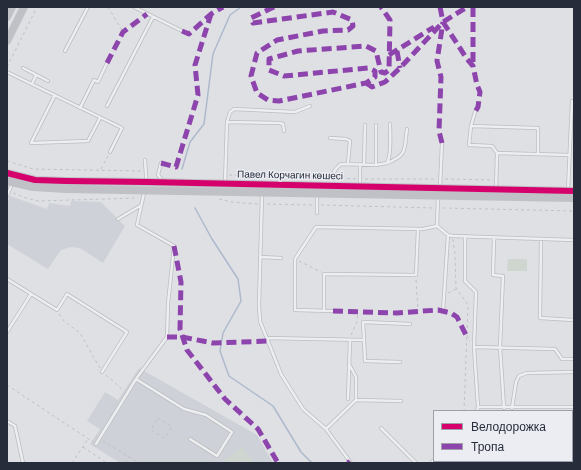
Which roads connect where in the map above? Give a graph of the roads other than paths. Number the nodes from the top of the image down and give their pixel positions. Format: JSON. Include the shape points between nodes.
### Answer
{"nodes":[{"id":1,"x":12,"y":7,"type":"edge"},
{"id":2,"x":24,"y":7,"type":"edge"},
{"id":3,"x":88,"y":7,"type":"edge"},
{"id":4,"x":134,"y":7,"type":"edge"},
{"id":5,"x":7,"y":17,"type":"edge"},
{"id":6,"x":153,"y":17,"type":"junction"},
{"id":7,"x":182,"y":31,"type":"dead end"},
{"id":8,"x":7,"y":41,"type":"edge"},
{"id":9,"x":66,"y":51,"type":"dead end"},
{"id":10,"x":107,"y":63,"type":"dead end"},
{"id":11,"x":23,"y":68,"type":"dead end"},
{"id":12,"x":7,"y":72,"type":"edge"},
{"id":13,"x":36,"y":75,"type":"junction"},
{"id":14,"x":48,"y":81,"type":"dead end"},
{"id":15,"x":32,"y":84,"type":"junction"},
{"id":16,"x":55,"y":95,"type":"junction"},
{"id":17,"x":572,"y":101,"type":"dead end"},
{"id":18,"x":108,"y":106,"type":"dead end"},
{"id":19,"x":310,"y":106,"type":"dead end"},
{"id":20,"x":80,"y":108,"type":"junction"},
{"id":21,"x":475,"y":112,"type":"dead end"},
{"id":22,"x":100,"y":118,"type":"junction"},
{"id":23,"x":227,"y":122,"type":"junction"},
{"id":24,"x":390,"y":124,"type":"dead end"},
{"id":25,"x":365,"y":125,"type":"dead end"},
{"id":26,"x":376,"y":125,"type":"dead end"},
{"id":27,"x":471,"y":126,"type":"junction"},
{"id":28,"x":407,"y":128,"type":"dead end"},
{"id":29,"x":284,"y":132,"type":"dead end"},
{"id":30,"x":330,"y":138,"type":"dead end"},
{"id":31,"x":442,"y":143,"type":"dead end"},
{"id":32,"x":110,"y":152,"type":"road end"},
{"id":33,"x":498,"y":153,"type":"junction"},
{"id":34,"x":538,"y":154,"type":"junction"},
{"id":35,"x":569,"y":155,"type":"junction"},
{"id":36,"x":145,"y":160,"type":"dead end"},
{"id":37,"x":161,"y":163,"type":"dead end"},
{"id":38,"x":348,"y":163,"type":"junction"},
{"id":39,"x":387,"y":163,"type":"junction"},
{"id":40,"x":360,"y":164,"type":"junction"},
{"id":41,"x":364,"y":164,"type":"junction"},
{"id":42,"x":376,"y":165,"type":"junction"},
{"id":43,"x":7,"y":173,"type":"edge"},
{"id":44,"x":10,"y":182,"type":"edge"},
{"id":45,"x":225,"y":184,"type":"junction"},
{"id":46,"x":164,"y":186,"type":"junction"},
{"id":47,"x":331,"y":186,"type":"junction"},
{"id":48,"x":360,"y":186,"type":"junction"},
{"id":49,"x":145,"y":190,"type":"junction"},
{"id":50,"x":374,"y":191,"type":"junction"},
{"id":51,"x":571,"y":191,"type":"edge"},
{"id":52,"x":262,"y":192,"type":"junction"},
{"id":53,"x":439,"y":192,"type":"junction"},
{"id":54,"x":317,"y":193,"type":"junction"},
{"id":55,"x":496,"y":193,"type":"junction"},
{"id":56,"x":7,"y":196,"type":"edge"},
{"id":57,"x":574,"y":198,"type":"edge"},
{"id":58,"x":140,"y":206,"type":"junction"},
{"id":59,"x":317,"y":213,"type":"dead end"},
{"id":60,"x":118,"y":219,"type":"dead end"},
{"id":61,"x":437,"y":226,"type":"junction"},
{"id":62,"x":418,"y":229,"type":"junction"},
{"id":63,"x":448,"y":235,"type":"junction"},
{"id":64,"x":465,"y":236,"type":"junction"},
{"id":65,"x":494,"y":238,"type":"junction"},
{"id":66,"x":541,"y":239,"type":"junction"},
{"id":67,"x":574,"y":240,"type":"edge"},
{"id":68,"x":261,"y":257,"type":"junction"},
{"id":69,"x":281,"y":258,"type":"dead end"},
{"id":70,"x":7,"y":279,"type":"edge"},
{"id":71,"x":31,"y":294,"type":"junction"},
{"id":72,"x":324,"y":310,"type":"junction"},
{"id":73,"x":333,"y":310,"type":"dead end"},
{"id":74,"x":442,"y":311,"type":"dead end"},
{"id":75,"x":574,"y":320,"type":"edge"},
{"id":76,"x":410,"y":324,"type":"dead end"},
{"id":77,"x":7,"y":332,"type":"edge"},
{"id":78,"x":268,"y":338,"type":"junction"},
{"id":79,"x":350,"y":340,"type":"junction"},
{"id":80,"x":364,"y":340,"type":"junction"},
{"id":81,"x":474,"y":346,"type":"junction"},
{"id":82,"x":500,"y":347,"type":"junction"},
{"id":83,"x":574,"y":359,"type":"edge"},
{"id":84,"x":400,"y":362,"type":"dead end"},
{"id":85,"x":349,"y":364,"type":"junction"},
{"id":86,"x":102,"y":372,"type":"road end"},
{"id":87,"x":574,"y":372,"type":"edge"},
{"id":88,"x":136,"y":379,"type":"junction"},
{"id":89,"x":348,"y":399,"type":"dead end"},
{"id":90,"x":356,"y":400,"type":"junction"},
{"id":91,"x":401,"y":401,"type":"dead end"},
{"id":92,"x":478,"y":407,"type":"junction"},
{"id":93,"x":574,"y":407,"type":"edge"},
{"id":94,"x":504,"y":408,"type":"junction"},
{"id":95,"x":512,"y":408,"type":"junction"},
{"id":96,"x":542,"y":409,"type":"edge"},
{"id":97,"x":477,"y":410,"type":"edge"},
{"id":98,"x":7,"y":421,"type":"edge"},
{"id":99,"x":381,"y":428,"type":"dead end"},
{"id":100,"x":326,"y":429,"type":"junction"},
{"id":101,"x":190,"y":439,"type":"dead end"},
{"id":102,"x":96,"y":444,"type":"road end"},
{"id":103,"x":22,"y":463,"type":"edge"},
{"id":104,"x":351,"y":463,"type":"edge"},
{"id":105,"x":416,"y":463,"type":"edge"}],
"edges":[{"from":1,"to":5,"type":"street"},
{"from":2,"to":8,"type":"street"},
{"from":3,"to":9,"type":"lane"},
{"from":4,"to":6,"type":"lane"},
{"from":6,"to":7,"type":"lane"},
{"from":6,"to":18,"type":"lane"},
{"from":10,"to":20,"type":"lane","via":[[98,82],[94,80]]},
{"from":11,"to":13,"type":"lane"},
{"from":12,"to":15,"type":"lane"},
{"from":13,"to":14,"type":"lane"},
{"from":13,"to":15,"type":"lane"},
{"from":15,"to":16,"type":"lane"},
{"from":16,"to":20,"type":"lane"},
{"from":16,"to":22,"type":"lane","via":[[31,143],[88,141]]},
{"from":17,"to":35,"type":"lane"},
{"from":19,"to":23,"type":"lane","via":[[295,112],[234,109],[230,112]]},
{"from":20,"to":22,"type":"lane"},
{"from":21,"to":27,"type":"lane"},
{"from":22,"to":32,"type":"lane","via":[[122,128]]},
{"from":23,"to":29,"type":"lane","via":[[280,123],[283,124]]},
{"from":23,"to":45,"type":"lane"},
{"from":24,"to":39,"type":"lane"},
{"from":25,"to":41,"type":"lane"},
{"from":26,"to":42,"type":"lane"},
{"from":27,"to":33,"type":"lane","via":[[469,145],[492,146]]},
{"from":27,"to":34,"type":"lane","via":[[538,128]]},
{"from":28,"to":39,"type":"lane","via":[[404,153]]},
{"from":30,"to":38,"type":"lane","via":[[350,141]]},
{"from":31,"to":53,"type":"lane"},
{"from":33,"to":34,"type":"lane"},
{"from":33,"to":55,"type":"lane"},
{"from":34,"to":35,"type":"lane"},
{"from":35,"to":51,"type":"lane"},
{"from":36,"to":49,"type":"lane"},
{"from":37,"to":46,"type":"lane","via":[[158,174]]},
{"from":38,"to":40,"type":"lane"},
{"from":38,"to":47,"type":"lane","via":[[341,164],[335,169]]},
{"from":39,"to":42,"type":"lane"},
{"from":40,"to":41,"type":"lane"},
{"from":40,"to":48,"type":"lane"},
{"from":41,"to":42,"type":"lane"},
{"from":43,"to":49,"type":"street","name":"Павел Корчагин көшесі","via":[[35,180]]},
{"from":44,"to":49,"type":"street","name":"Павел Корчагин көшесі","via":[[32,187]]},
{"from":44,"to":56,"type":"lane"},
{"from":45,"to":46,"type":"street","name":"Павел Корчагин көшесі"},
{"from":45,"to":47,"type":"street","name":"Павел Корчагин көшесі"},
{"from":46,"to":49,"type":"street","name":"Павел Корчагин көшесі"},
{"from":46,"to":52,"type":"street","name":"Павел Корчагин көшесі"},
{"from":47,"to":48,"type":"street","name":"Павел Корчагин көшесі"},
{"from":48,"to":50,"type":"street","name":"Павел Корчагин көшесі"},
{"from":49,"to":58,"type":"lane"},
{"from":50,"to":53,"type":"street","name":"Павел Корчагин көшесі"},
{"from":50,"to":54,"type":"street","name":"Павел Корчагин көшесі"},
{"from":51,"to":55,"type":"street","name":"Павел Корчагин көшесі"},
{"from":52,"to":54,"type":"street","name":"Павел Корчагин көшесі"},
{"from":52,"to":68,"type":"lane"},
{"from":53,"to":55,"type":"street","name":"Павел Корчагин көшесі"},
{"from":53,"to":61,"type":"lane"},
{"from":54,"to":59,"type":"lane"},
{"from":55,"to":57,"type":"street","name":"Павел Корчагин көшесі"},
{"from":58,"to":60,"type":"lane"},
{"from":58,"to":88,"type":"lane","via":[[137,225],[174,246],[167,336]]},
{"from":61,"to":62,"type":"lane"},
{"from":61,"to":63,"type":"lane"},
{"from":62,"to":72,"type":"lane","via":[[416,275],[324,274]]},
{"from":62,"to":72,"type":"lane","via":[[316,226],[294,259],[295,310]]},
{"from":63,"to":64,"type":"lane"},
{"from":63,"to":74,"type":"lane"},
{"from":64,"to":65,"type":"lane"},
{"from":64,"to":81,"type":"lane","via":[[465,281],[476,292]]},
{"from":65,"to":66,"type":"lane"},
{"from":65,"to":82,"type":"lane","via":[[493,275],[503,276]]},
{"from":66,"to":67,"type":"lane"},
{"from":66,"to":75,"type":"lane","via":[[540,318]]},
{"from":68,"to":69,"type":"lane"},
{"from":68,"to":78,"type":"lane","via":[[260,321]]},
{"from":70,"to":71,"type":"lane"},
{"from":71,"to":77,"type":"lane"},
{"from":71,"to":86,"type":"lane","via":[[57,310],[67,294],[127,332]]},
{"from":72,"to":73,"type":"lane"},
{"from":76,"to":80,"type":"lane","via":[[364,322]]},
{"from":78,"to":79,"type":"lane"},
{"from":78,"to":100,"type":"lane","via":[[281,374],[303,409]]},
{"from":79,"to":80,"type":"lane"},
{"from":79,"to":85,"type":"lane"},
{"from":80,"to":84,"type":"lane","via":[[365,361]]},
{"from":81,"to":82,"type":"lane"},
{"from":81,"to":92,"type":"lane"},
{"from":82,"to":83,"type":"lane","via":[[555,349],[562,359]]},
{"from":82,"to":94,"type":"lane"},
{"from":85,"to":89,"type":"lane"},
{"from":85,"to":90,"type":"lane","via":[[356,377]]},
{"from":87,"to":95,"type":"lane","via":[[527,373],[519,376]]},
{"from":88,"to":101,"type":"lane","via":[[184,409],[206,415],[232,432],[217,456]]},
{"from":88,"to":102,"type":"lane"},
{"from":90,"to":91,"type":"lane"},
{"from":90,"to":100,"type":"lane"},
{"from":92,"to":94,"type":"lane"},
{"from":92,"to":97,"type":"lane"},
{"from":93,"to":96,"type":"lane"},
{"from":94,"to":95,"type":"lane"},
{"from":95,"to":96,"type":"lane"},
{"from":98,"to":103,"type":"lane","via":[[15,426]]},
{"from":99,"to":105,"type":"lane"},
{"from":100,"to":104,"type":"lane"}]}
